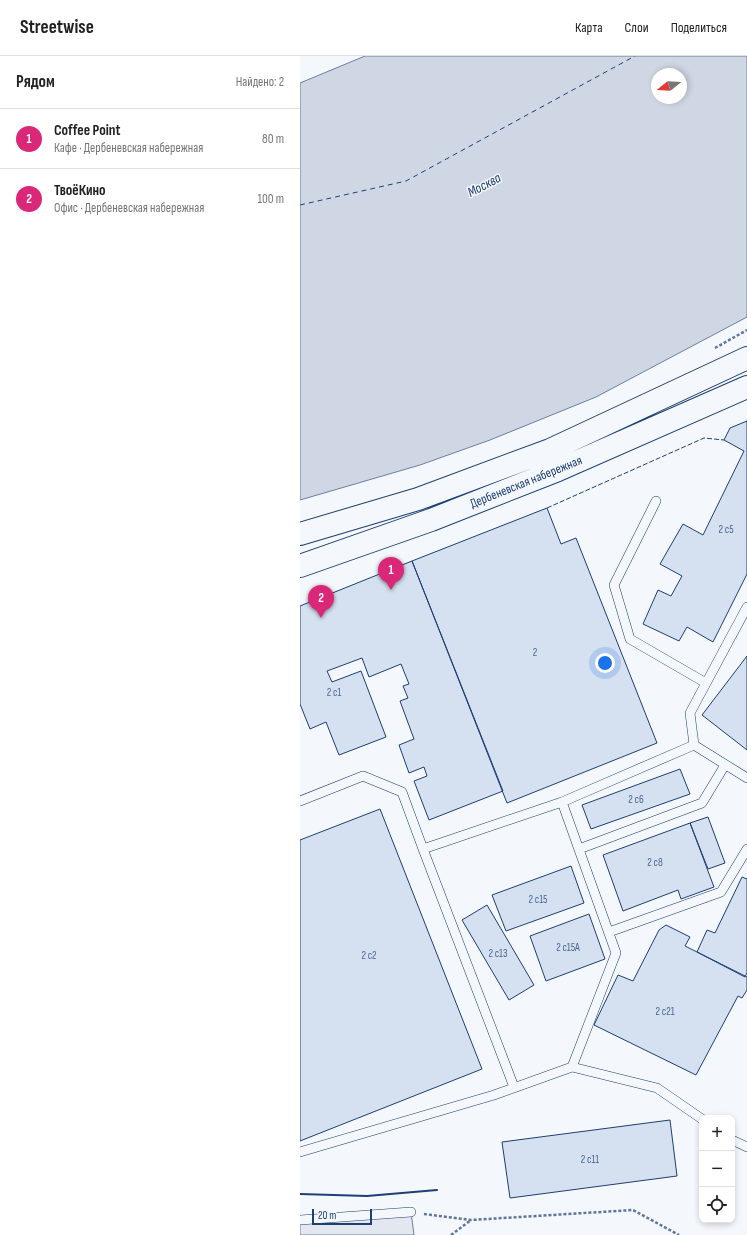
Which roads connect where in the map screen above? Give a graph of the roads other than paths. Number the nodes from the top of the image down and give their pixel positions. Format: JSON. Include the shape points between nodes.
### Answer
{"nodes":[{"id":1,"x":747,"y":358,"type":"edge"},
{"id":2,"x":747,"y":387,"type":"edge"},
{"id":3,"x":656,"y":501,"type":"dead end"},
{"id":4,"x":300,"y":534,"type":"edge"},
{"id":5,"x":300,"y":566,"type":"edge"},
{"id":6,"x":747,"y":607,"type":"edge"},
{"id":7,"x":706,"y":683,"type":"junction"},
{"id":8,"x":694,"y":745,"type":"junction"},
{"id":9,"x":725,"y":765,"type":"junction"},
{"id":10,"x":747,"y":778,"type":"edge"},
{"id":11,"x":300,"y":801,"type":"edge"},
{"id":12,"x":562,"y":802,"type":"junction"},
{"id":13,"x":422,"y":849,"type":"junction"},
{"id":14,"x":579,"y":849,"type":"junction"},
{"id":15,"x":747,"y":849,"type":"edge"},
{"id":16,"x":609,"y":932,"type":"junction"},
{"id":17,"x":572,"y":1067,"type":"junction"},
{"id":18,"x":514,"y":1087,"type":"junction"},
{"id":19,"x":699,"y":1117,"type":"edge"},
{"id":20,"x":735,"y":1141,"type":"edge"},
{"id":21,"x":747,"y":1147,"type":"edge"},
{"id":22,"x":300,"y":1152,"type":"edge"},
{"id":23,"x":411,"y":1212,"type":"road end"},
{"id":24,"x":300,"y":1220,"type":"edge"}],
"edges":[{"from":1,"to":4,"type":"main road","name":"Дербеневская набережная","via":[[550,450],[418,499]]},
{"from":2,"to":5,"type":"main road","name":"Дербеневская набережная","via":[[558,470],[431,520]]},
{"from":3,"to":7,"type":"lane","via":[[614,585],[630,638]]},
{"from":6,"to":7,"type":"lane"},
{"from":7,"to":8,"type":"lane","via":[[690,713]]},
{"from":8,"to":9,"type":"lane"},
{"from":8,"to":12,"type":"lane"},
{"from":9,"to":10,"type":"lane"},
{"from":9,"to":14,"type":"lane","via":[[702,803]]},
{"from":11,"to":13,"type":"lane","via":[[363,776],[402,792]]},
{"from":12,"to":13,"type":"lane"},
{"from":12,"to":14,"type":"lane"},
{"from":13,"to":18,"type":"lane"},
{"from":14,"to":16,"type":"lane"},
{"from":15,"to":16,"type":"lane","via":[[721,892]]},
{"from":16,"to":17,"type":"lane","via":[[616,953]]},
{"from":17,"to":18,"type":"lane"},
{"from":17,"to":19,"type":"lane","via":[[656,1088]]},
{"from":18,"to":22,"type":"lane"},
{"from":20,"to":21,"type":"lane"},
{"from":23,"to":24,"type":"lane"}]}
